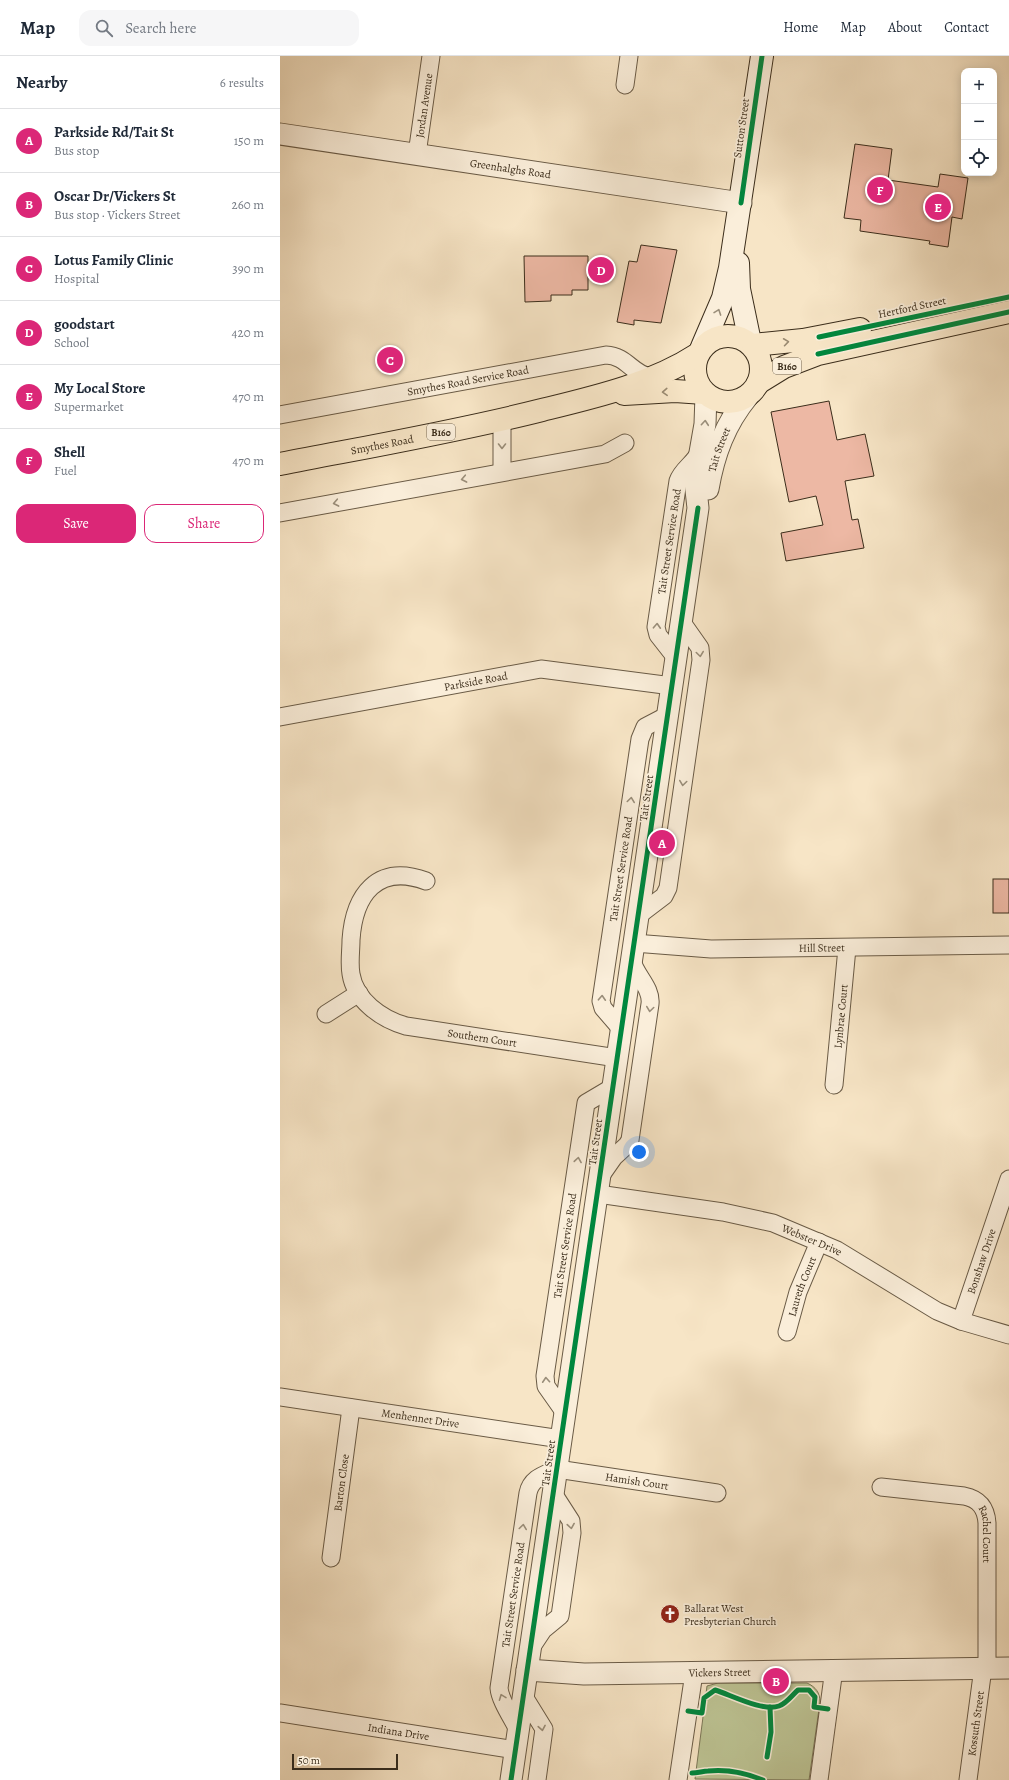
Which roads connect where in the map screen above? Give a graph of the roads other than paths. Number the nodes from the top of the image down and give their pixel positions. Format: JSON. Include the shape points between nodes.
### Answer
{"nodes":[{"id":1,"x":431,"y":56,"type":"edge"},
{"id":2,"x":629,"y":56,"type":"edge"},
{"id":3,"x":762,"y":56,"type":"edge"},
{"id":4,"x":625,"y":85,"type":"dead end"},
{"id":5,"x":280,"y":134,"type":"edge"},
{"id":6,"x":416,"y":154,"type":"junction"},
{"id":7,"x":741,"y":203,"type":"junction"},
{"id":8,"x":737,"y":230,"type":"junction"},
{"id":9,"x":1009,"y":297,"type":"edge"},
{"id":10,"x":1009,"y":312,"type":"edge"},
{"id":11,"x":751,"y":343,"type":"junction"},
{"id":12,"x":700,"y":351,"type":"junction"},
{"id":13,"x":650,"y":377,"type":"junction"},
{"id":14,"x":753,"y":389,"type":"junction"},
{"id":15,"x":705,"y":394,"type":"junction"},
{"id":16,"x":601,"y":396,"type":"junction"},
{"id":17,"x":280,"y":415,"type":"edge"},
{"id":18,"x":502,"y":420,"type":"junction"},
{"id":19,"x":625,"y":443,"type":"dead end"},
{"id":20,"x":701,"y":450,"type":"junction"},
{"id":21,"x":280,"y":464,"type":"edge"},
{"id":22,"x":502,"y":472,"type":"junction"},
{"id":23,"x":698,"y":508,"type":"junction"},
{"id":24,"x":280,"y":513,"type":"edge"},
{"id":25,"x":681,"y":621,"type":"junction"},
{"id":26,"x":676,"y":658,"type":"junction"},
{"id":27,"x":672,"y":686,"type":"junction"},
{"id":28,"x":668,"y":714,"type":"junction"},
{"id":29,"x":280,"y":717,"type":"edge"},
{"id":30,"x":426,"y":881,"type":"dead end"},
{"id":31,"x":639,"y":915,"type":"junction"},
{"id":32,"x":1009,"y":945,"type":"edge"},
{"id":33,"x":847,"y":948,"type":"junction"},
{"id":34,"x":633,"y":952,"type":"junction"},
{"id":35,"x":359,"y":993,"type":"junction"},
{"id":36,"x":326,"y":1014,"type":"dead end"},
{"id":37,"x":622,"y":1030,"type":"junction"},
{"id":38,"x":617,"y":1058,"type":"junction"},
{"id":39,"x":834,"y":1085,"type":"dead end"},
{"id":40,"x":613,"y":1087,"type":"junction"},
{"id":41,"x":1009,"y":1179,"type":"edge"},
{"id":42,"x":599,"y":1186,"type":"junction"},
{"id":43,"x":819,"y":1242,"type":"junction"},
{"id":44,"x":961,"y":1321,"type":"junction"},
{"id":45,"x":787,"y":1332,"type":"dead end"},
{"id":46,"x":1009,"y":1335,"type":"edge"},
{"id":47,"x":280,"y":1397,"type":"edge"},
{"id":48,"x":351,"y":1408,"type":"junction"},
{"id":49,"x":565,"y":1413,"type":"junction"},
{"id":50,"x":561,"y":1439,"type":"junction"},
{"id":51,"x":557,"y":1469,"type":"junction"},
{"id":52,"x":881,"y":1487,"type":"dead end"},
{"id":53,"x":717,"y":1493,"type":"dead end"},
{"id":54,"x":331,"y":1558,"type":"dead end"},
{"id":55,"x":985,"y":1668,"type":"junction"},
{"id":56,"x":1009,"y":1668,"type":"edge"},
{"id":57,"x":834,"y":1669,"type":"junction"},
{"id":58,"x":527,"y":1670,"type":"junction"},
{"id":59,"x":694,"y":1673,"type":"junction"},
{"id":60,"x":524,"y":1695,"type":"junction"},
{"id":61,"x":280,"y":1713,"type":"edge"},
{"id":62,"x":517,"y":1741,"type":"junction"},
{"id":63,"x":511,"y":1780,"type":"edge"},
{"id":64,"x":537,"y":1780,"type":"edge"},
{"id":65,"x":678,"y":1780,"type":"edge"},
{"id":66,"x":818,"y":1780,"type":"edge"},
{"id":67,"x":968,"y":1780,"type":"edge"}],
"edges":[{"from":1,"to":6,"type":"street","name":"Jordan Avenue"},
{"from":2,"to":4,"type":"street"},
{"from":3,"to":7,"type":"main road","name":"Sutton Street"},
{"from":5,"to":6,"type":"street","name":"Greenhalghs Road"},
{"from":6,"to":7,"type":"street","name":"Greenhalghs Road"},
{"from":7,"to":8,"type":"main road","name":"Sutton Street"},
{"from":8,"to":11,"type":"main road","name":"Sutton Street","via":[[739,289]]},
{"from":12,"to":8,"type":"main road","name":"Sutton Street","one_way":true,"via":[[723,298]]},
{"from":11,"to":9,"type":"main road","name":"Hertford Street","number":"B160","one_way":true,"via":[[776,344],[820,337]]},
{"from":10,"to":14,"type":"main road","number":"B160","via":[[818,354],[784,367]]},
{"from":11,"to":12,"type":"main road","number":"B160","via":[[744,338],[728,335],[713,339]]},
{"from":11,"to":14,"type":"main road","number":"B160","via":[[760,360],[761,374]]},
{"from":12,"to":13,"type":"main road","name":"Smythes Road","number":"B160","via":[[678,366]]},
{"from":12,"to":15,"type":"main road","via":[[694,374]]},
{"from":13,"to":16,"type":"main road","name":"Smythes Road","number":"B160"},
{"from":13,"to":17,"type":"street","name":"Smythes Road Service Road","via":[[641,374],[623,359],[606,354]]},
{"from":14,"to":15,"type":"main road","number":"B160","via":[[739,400],[725,402]]},
{"from":14,"to":23,"type":"street","name":"Tait Street","via":[[723,433],[713,462],[706,496]]},
{"from":15,"to":16,"type":"main road","name":"Smythes Road","number":"B160","one_way":true,"via":[[675,391]]},
{"from":20,"to":15,"type":"street","name":"Tait Street","one_way":true,"via":[[705,424]]},
{"from":16,"to":18,"type":"main road","name":"Smythes Road","number":"B160"},
{"from":18,"to":21,"type":"main road","name":"Smythes Road","number":"B160"},
{"from":18,"to":22,"type":"street","one_way":true},
{"from":19,"to":22,"type":"street","via":[[604,454]]},
{"from":20,"to":23,"type":"street","name":"Tait Street","via":[[695,488]]},
{"from":26,"to":20,"type":"street","name":"Tait Street Service Road","one_way":true,"via":[[658,635],[657,623],[679,478]]},
{"from":22,"to":24,"type":"street","one_way":true},
{"from":23,"to":25,"type":"street","name":"Tait Street"},
{"from":25,"to":26,"type":"street","name":"Tait Street"},
{"from":25,"to":31,"type":"street","one_way":true,"via":[[701,651],[700,668],[668,888],[664,896]]},
{"from":26,"to":27,"type":"street","name":"Tait Street"},
{"from":27,"to":28,"type":"street","name":"Tait Street"},
{"from":27,"to":29,"type":"street","name":"Parkside Road","via":[[541,669]]},
{"from":28,"to":31,"type":"street","name":"Tait Street"},
{"from":37,"to":28,"type":"street","name":"Tait Street Service Road","one_way":true,"via":[[603,1008],[601,1001],[641,734],[647,726]]},
{"from":30,"to":35,"type":"street","name":"Southern Court","via":[[407,876],[389,878],[371,886],[361,899],[353,923],[350,960],[351,976]]},
{"from":31,"to":34,"type":"street","name":"Tait Street"},
{"from":32,"to":33,"type":"street","name":"Hill Street"},
{"from":33,"to":34,"type":"street","name":"Hill Street"},
{"from":33,"to":39,"type":"street","name":"Lynbrae Court"},
{"from":34,"to":37,"type":"street","name":"Tait Street"},
{"from":34,"to":42,"type":"street","one_way":true,"via":[[638,977],[650,994],[650,1004],[630,1140],[614,1157]]},
{"from":35,"to":36,"type":"street"},
{"from":35,"to":38,"type":"street","name":"Southern Court","via":[[382,1015],[406,1026]]},
{"from":37,"to":38,"type":"street","name":"Tait Street"},
{"from":38,"to":40,"type":"street","name":"Tait Street"},
{"from":40,"to":42,"type":"street","name":"Tait Street"},
{"from":49,"to":40,"type":"street","name":"Tait Street Service Road","one_way":true,"via":[[546,1386],[545,1376],[586,1105]]},
{"from":41,"to":44,"type":"street","name":"Bonshaw Drive"},
{"from":42,"to":43,"type":"street","name":"Webster Drive","via":[[739,1214],[773,1223]]},
{"from":42,"to":49,"type":"street","name":"Tait Street"},
{"from":43,"to":44,"type":"street","name":"Webster Drive","via":[[850,1257],[921,1303]]},
{"from":43,"to":45,"type":"street","name":"Laureth Court","via":[[798,1292]]},
{"from":44,"to":46,"type":"street","name":"Webster Drive"},
{"from":47,"to":48,"type":"street","name":"Menhennet Drive"},
{"from":48,"to":50,"type":"street","name":"Menhennet Drive"},
{"from":48,"to":54,"type":"street","name":"Barton Close"},
{"from":49,"to":50,"type":"street","name":"Tait Street"},
{"from":50,"to":51,"type":"street","name":"Tait Street"},
{"from":51,"to":53,"type":"street","name":"Hamish Court"},
{"from":51,"to":58,"type":"street","name":"Tait Street"},
{"from":62,"to":51,"type":"street","name":"Tait Street Service Road","one_way":true,"via":[[512,1716],[501,1698],[500,1685],[529,1489],[536,1479]]},
{"from":52,"to":55,"type":"street","name":"Rachel Court","via":[[964,1496],[977,1500],[983,1508],[987,1523]]},
{"from":55,"to":56,"type":"street","name":"Vickers Street"},
{"from":55,"to":57,"type":"street","name":"Vickers Street"},
{"from":55,"to":67,"type":"street","name":"Kossuth Street"},
{"from":57,"to":59,"type":"street","name":"Vickers Street"},
{"from":57,"to":66,"type":"street"},
{"from":58,"to":59,"type":"street","name":"Vickers Street","via":[[584,1674]]},
{"from":58,"to":60,"type":"street","name":"Tait Street"},
{"from":59,"to":65,"type":"street"},
{"from":60,"to":62,"type":"street","name":"Tait Street"},
{"from":60,"to":64,"type":"street","one_way":true,"via":[[544,1729]]},
{"from":61,"to":62,"type":"street","name":"Indiana Drive"},
{"from":62,"to":63,"type":"street","name":"Tait Street"}]}
